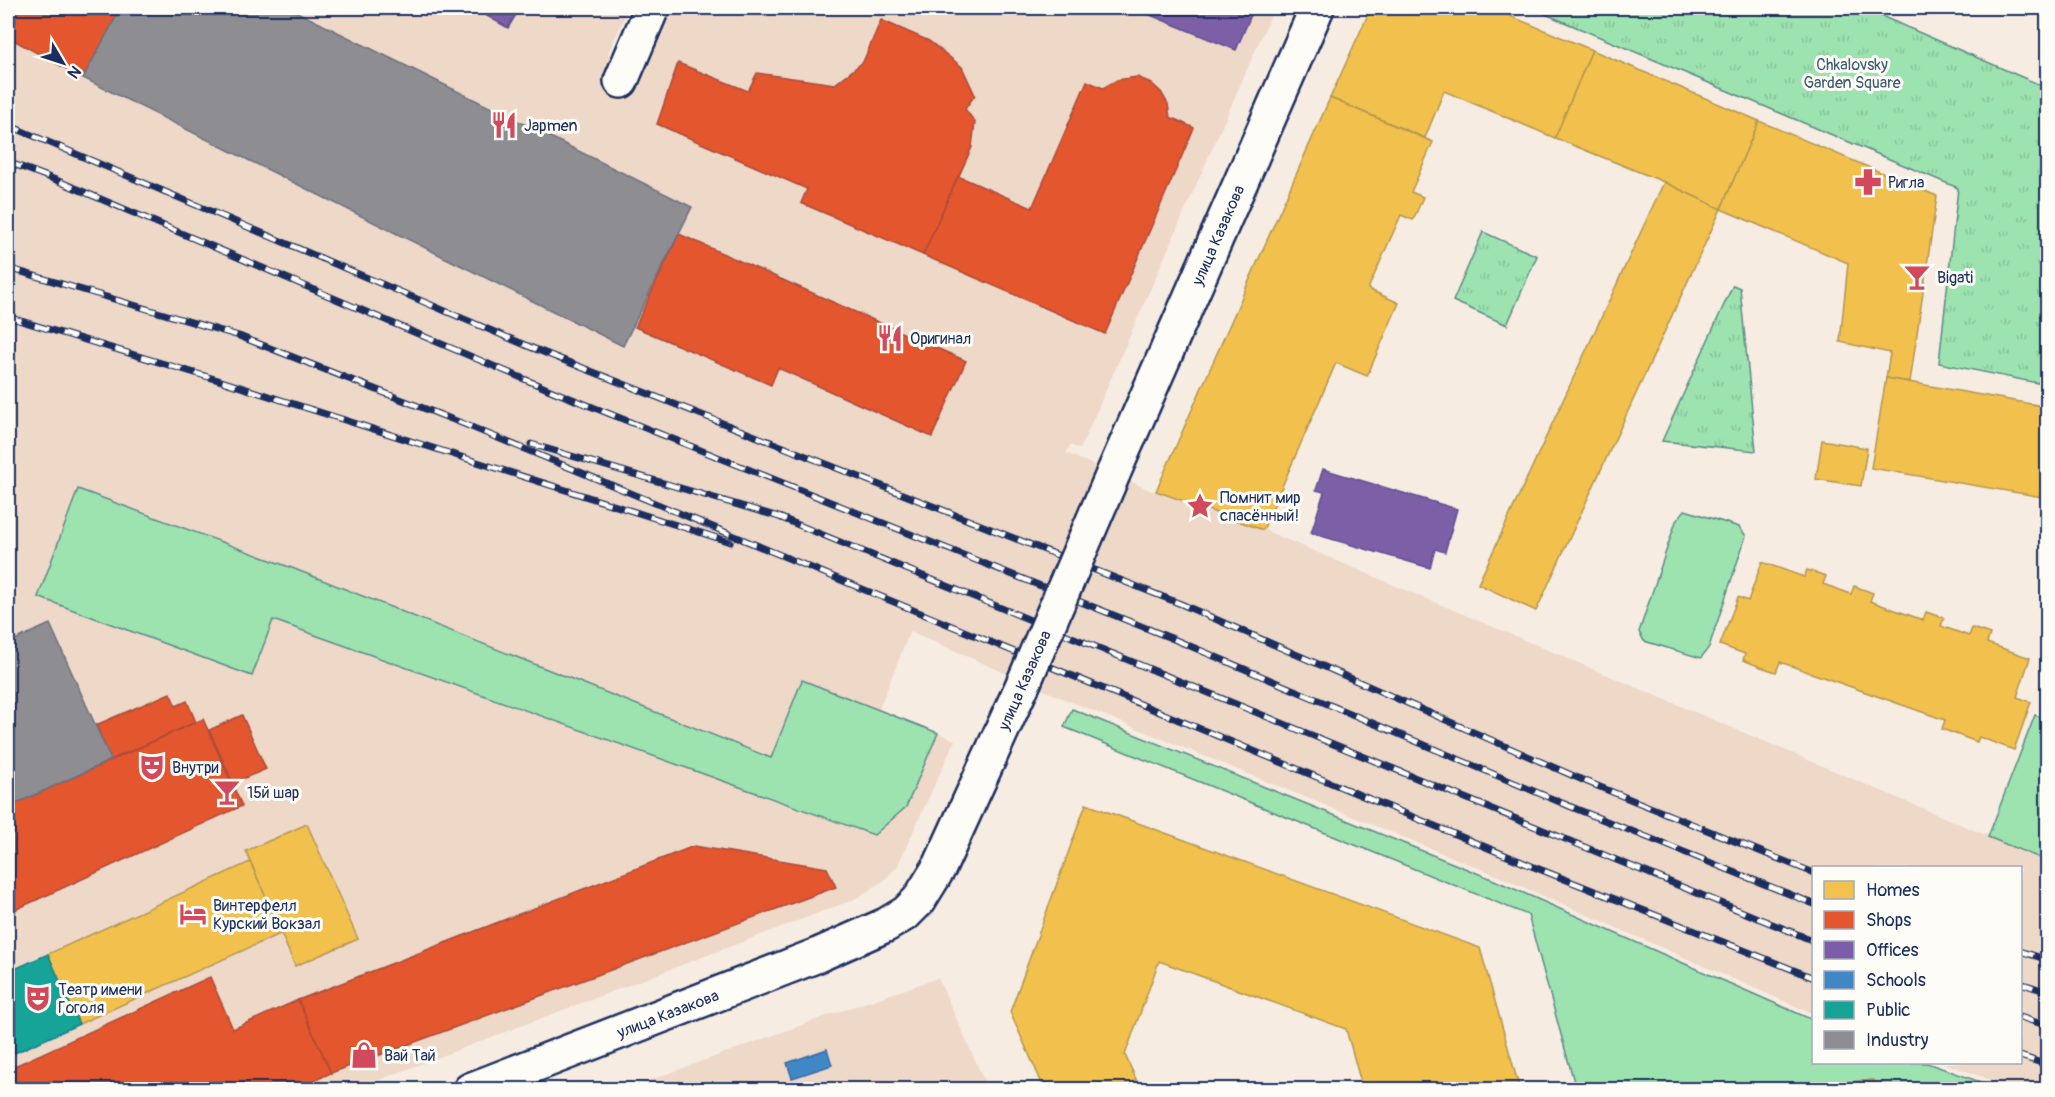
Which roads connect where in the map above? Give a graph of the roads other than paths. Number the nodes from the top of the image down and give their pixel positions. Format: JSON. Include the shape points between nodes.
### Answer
{"nodes":[{"id":1,"x":652,"y":8,"type":"edge"},
{"id":2,"x":1317,"y":8,"type":"edge"},
{"id":3,"x":621,"y":81,"type":"dead end"},
{"id":4,"x":470,"y":1089,"type":"edge"}],
"edges":[{"from":1,"to":3,"type":"street"},
{"from":2,"to":4,"type":"street","name":"улица Казакова","bridge":true,"via":[[1024,682],[929,886],[906,914],[818,955]]}]}
